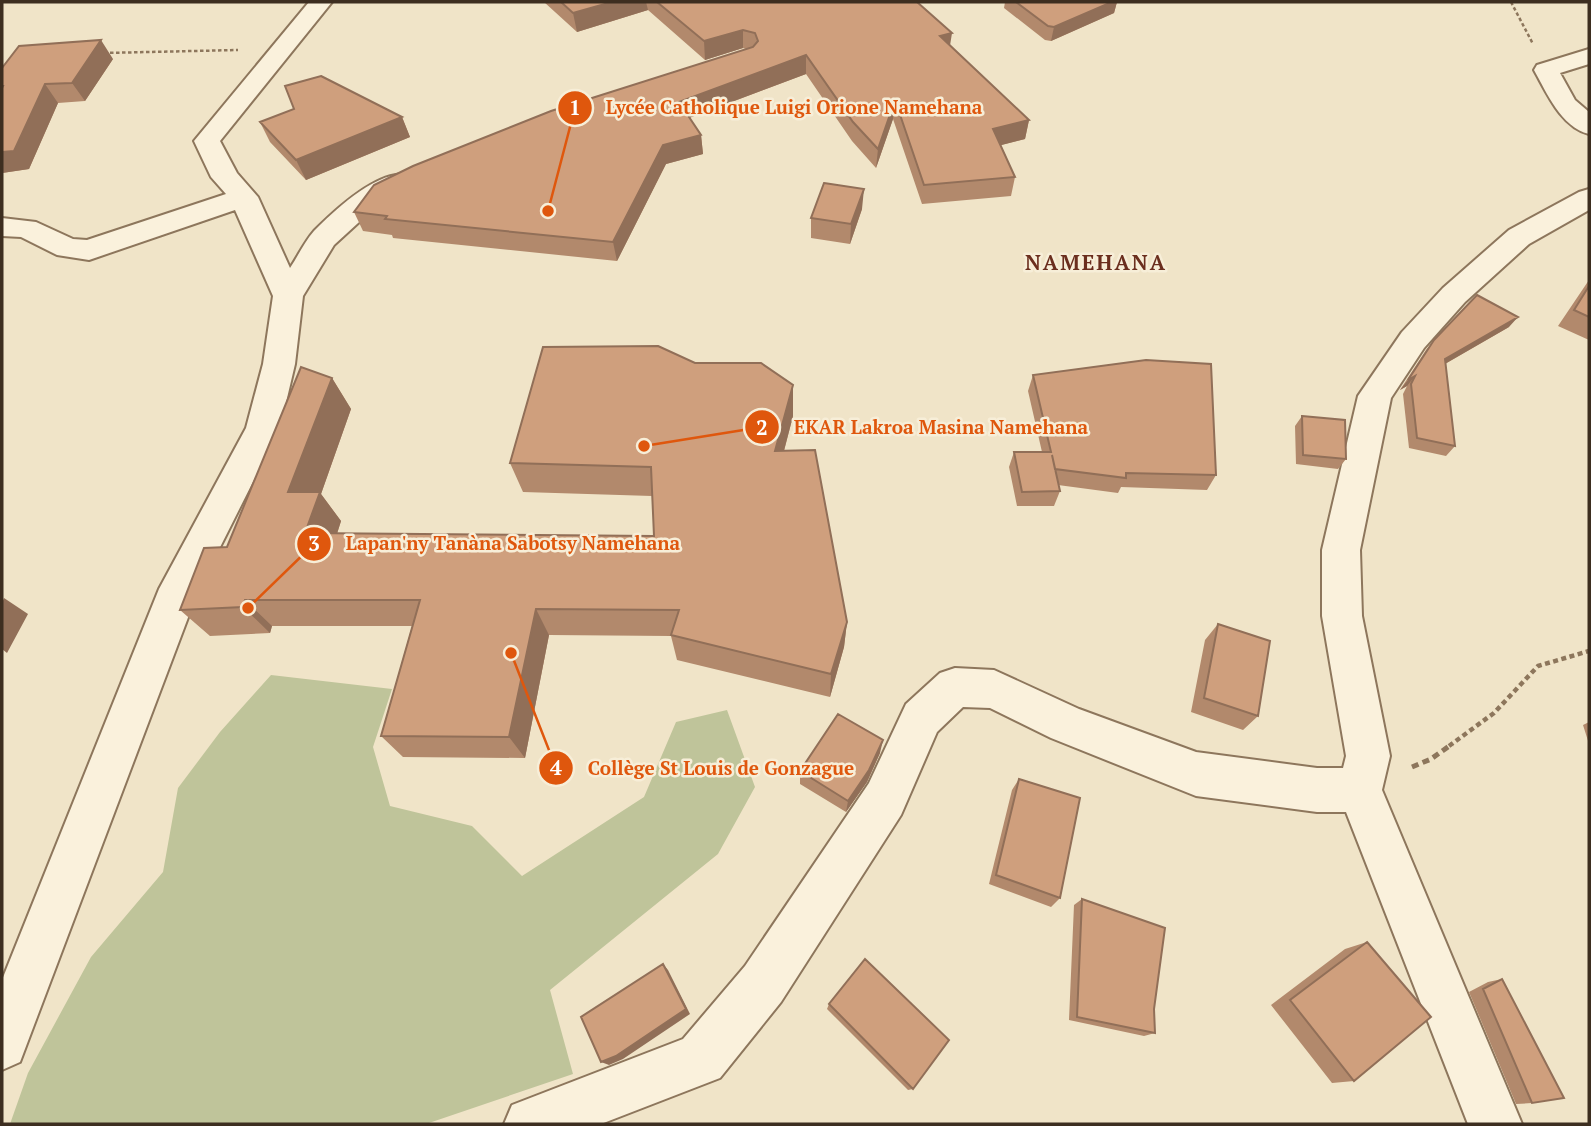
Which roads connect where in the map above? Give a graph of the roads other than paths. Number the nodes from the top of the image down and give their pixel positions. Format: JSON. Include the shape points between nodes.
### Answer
{"nodes":[{"id":1,"x":321,"y":2,"type":"edge"},
{"id":2,"x":1589,"y":56,"type":"edge"},
{"id":3,"x":1589,"y":127,"type":"edge"},
{"id":4,"x":422,"y":171,"type":"edge"},
{"id":5,"x":244,"y":197,"type":"junction"},
{"id":6,"x":1589,"y":198,"type":"edge"},
{"id":7,"x":2,"y":227,"type":"edge"},
{"id":8,"x":288,"y":296,"type":"junction"},
{"id":9,"x":1360,"y":790,"type":"junction"},
{"id":10,"x":2,"y":1044,"type":"edge"},
{"id":11,"x":531,"y":1124,"type":"edge"},
{"id":12,"x":1495,"y":1124,"type":"edge"}],
"edges":[{"from":1,"to":5,"type":"street","via":[[207,141],[225,177]]},
{"from":2,"to":3,"type":"street","via":[[1546,70],[1565,104]]},
{"from":4,"to":8,"type":"street","via":[[371,196],[323,239]]},
{"from":5,"to":7,"type":"street","via":[[89,250],[67,248],[26,228]]},
{"from":5,"to":8,"type":"street"},
{"from":6,"to":9,"type":"street","via":[[1519,237],[1454,295],[1413,340],[1375,396],[1341,550],[1342,616],[1368,756]]},
{"from":8,"to":10,"type":"street","via":[[279,364],[263,428],[179,589]]},
{"from":9,"to":11,"type":"street","via":[[1317,790],[1196,775],[1066,724],[994,689],[955,687],[921,719],[885,799],[763,984],[701,1059]]},
{"from":9,"to":12,"type":"street"}]}
